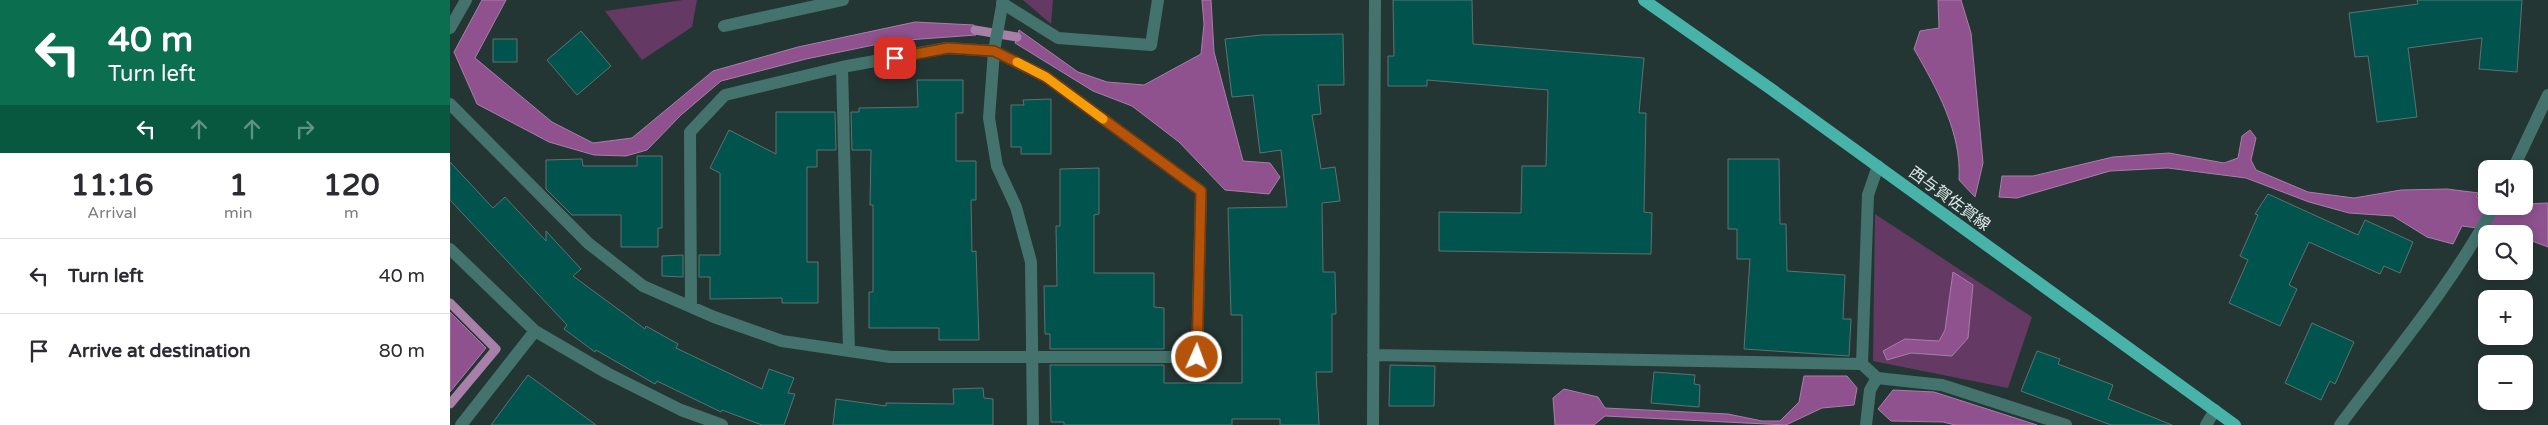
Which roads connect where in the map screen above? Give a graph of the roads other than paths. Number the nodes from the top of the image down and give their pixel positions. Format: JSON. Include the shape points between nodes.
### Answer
{"nodes":[{"id":1,"x":466,"y":0,"type":"edge"},
{"id":2,"x":843,"y":0,"type":"edge"},
{"id":3,"x":1158,"y":0,"type":"edge"},
{"id":4,"x":1375,"y":0,"type":"edge"},
{"id":5,"x":1644,"y":0,"type":"edge"},
{"id":6,"x":1003,"y":1,"type":"edge"},
{"id":7,"x":724,"y":26,"type":"dead end"},
{"id":8,"x":450,"y":28,"type":"edge"},
{"id":9,"x":995,"y":46,"type":"junction"},
{"id":10,"x":842,"y":67,"type":"junction"},
{"id":11,"x":2548,"y":94,"type":"edge"},
{"id":12,"x":450,"y":104,"type":"edge"},
{"id":13,"x":2516,"y":160,"type":"edge"},
{"id":14,"x":1878,"y":166,"type":"junction"},
{"id":15,"x":2489,"y":215,"type":"edge"},
{"id":16,"x":450,"y":249,"type":"edge"},
{"id":17,"x":691,"y":307,"type":"junction"},
{"id":18,"x":536,"y":330,"type":"junction"},
{"id":19,"x":848,"y":351,"type":"junction"},
{"id":20,"x":1373,"y":355,"type":"junction"},
{"id":21,"x":1034,"y":358,"type":"junction"},
{"id":22,"x":1862,"y":364,"type":"junction"},
{"id":23,"x":1877,"y":378,"type":"junction"},
{"id":24,"x":2215,"y":410,"type":"junction"},
{"id":25,"x":462,"y":425,"type":"edge"},
{"id":26,"x":722,"y":425,"type":"edge"},
{"id":27,"x":1033,"y":425,"type":"edge"},
{"id":28,"x":1373,"y":425,"type":"edge"},
{"id":29,"x":1866,"y":425,"type":"edge"},
{"id":30,"x":2066,"y":425,"type":"edge"},
{"id":31,"x":2206,"y":425,"type":"edge"},
{"id":32,"x":2235,"y":425,"type":"edge"},
{"id":33,"x":2340,"y":425,"type":"edge"}],
"edges":[{"from":1,"to":8,"type":"street"},
{"from":2,"to":7,"type":"street"},
{"from":3,"to":6,"type":"street","via":[[1151,45],[1058,38]]},
{"from":4,"to":20,"type":"street"},
{"from":5,"to":14,"type":"main road","name":"西与賀佐賀線"},
{"from":6,"to":9,"type":"street"},
{"from":9,"to":10,"type":"street","via":[[948,48]]},
{"from":9,"to":21,"type":"street","via":[[989,118],[997,166],[1016,207],[1032,262]]},
{"from":9,"to":21,"type":"street","via":[[1046,77],[1201,191],[1197,357]]},
{"from":10,"to":17,"type":"street","via":[[725,95],[690,132]]},
{"from":10,"to":19,"type":"street"},
{"from":11,"to":13,"type":"street"},
{"from":12,"to":17,"type":"street","via":[[588,243],[643,286]]},
{"from":14,"to":22,"type":"street","via":[[1868,195]]},
{"from":14,"to":24,"type":"main road","name":"西与賀佐賀線"},
{"from":15,"to":33,"type":"street","via":[[2450,277]]},
{"from":16,"to":18,"type":"street"},
{"from":17,"to":19,"type":"street","via":[[782,342]]},
{"from":18,"to":25,"type":"street"},
{"from":18,"to":26,"type":"street","via":[[615,377],[681,410]]},
{"from":19,"to":21,"type":"street","via":[[890,357]]},
{"from":20,"to":22,"type":"street"},
{"from":20,"to":28,"type":"street"},
{"from":21,"to":27,"type":"street"},
{"from":22,"to":23,"type":"street"},
{"from":23,"to":29,"type":"street","via":[[1870,390]]},
{"from":23,"to":30,"type":"street","via":[[1942,384]]},
{"from":24,"to":31,"type":"street"},
{"from":24,"to":32,"type":"main road","name":"西与賀佐賀線"}]}
